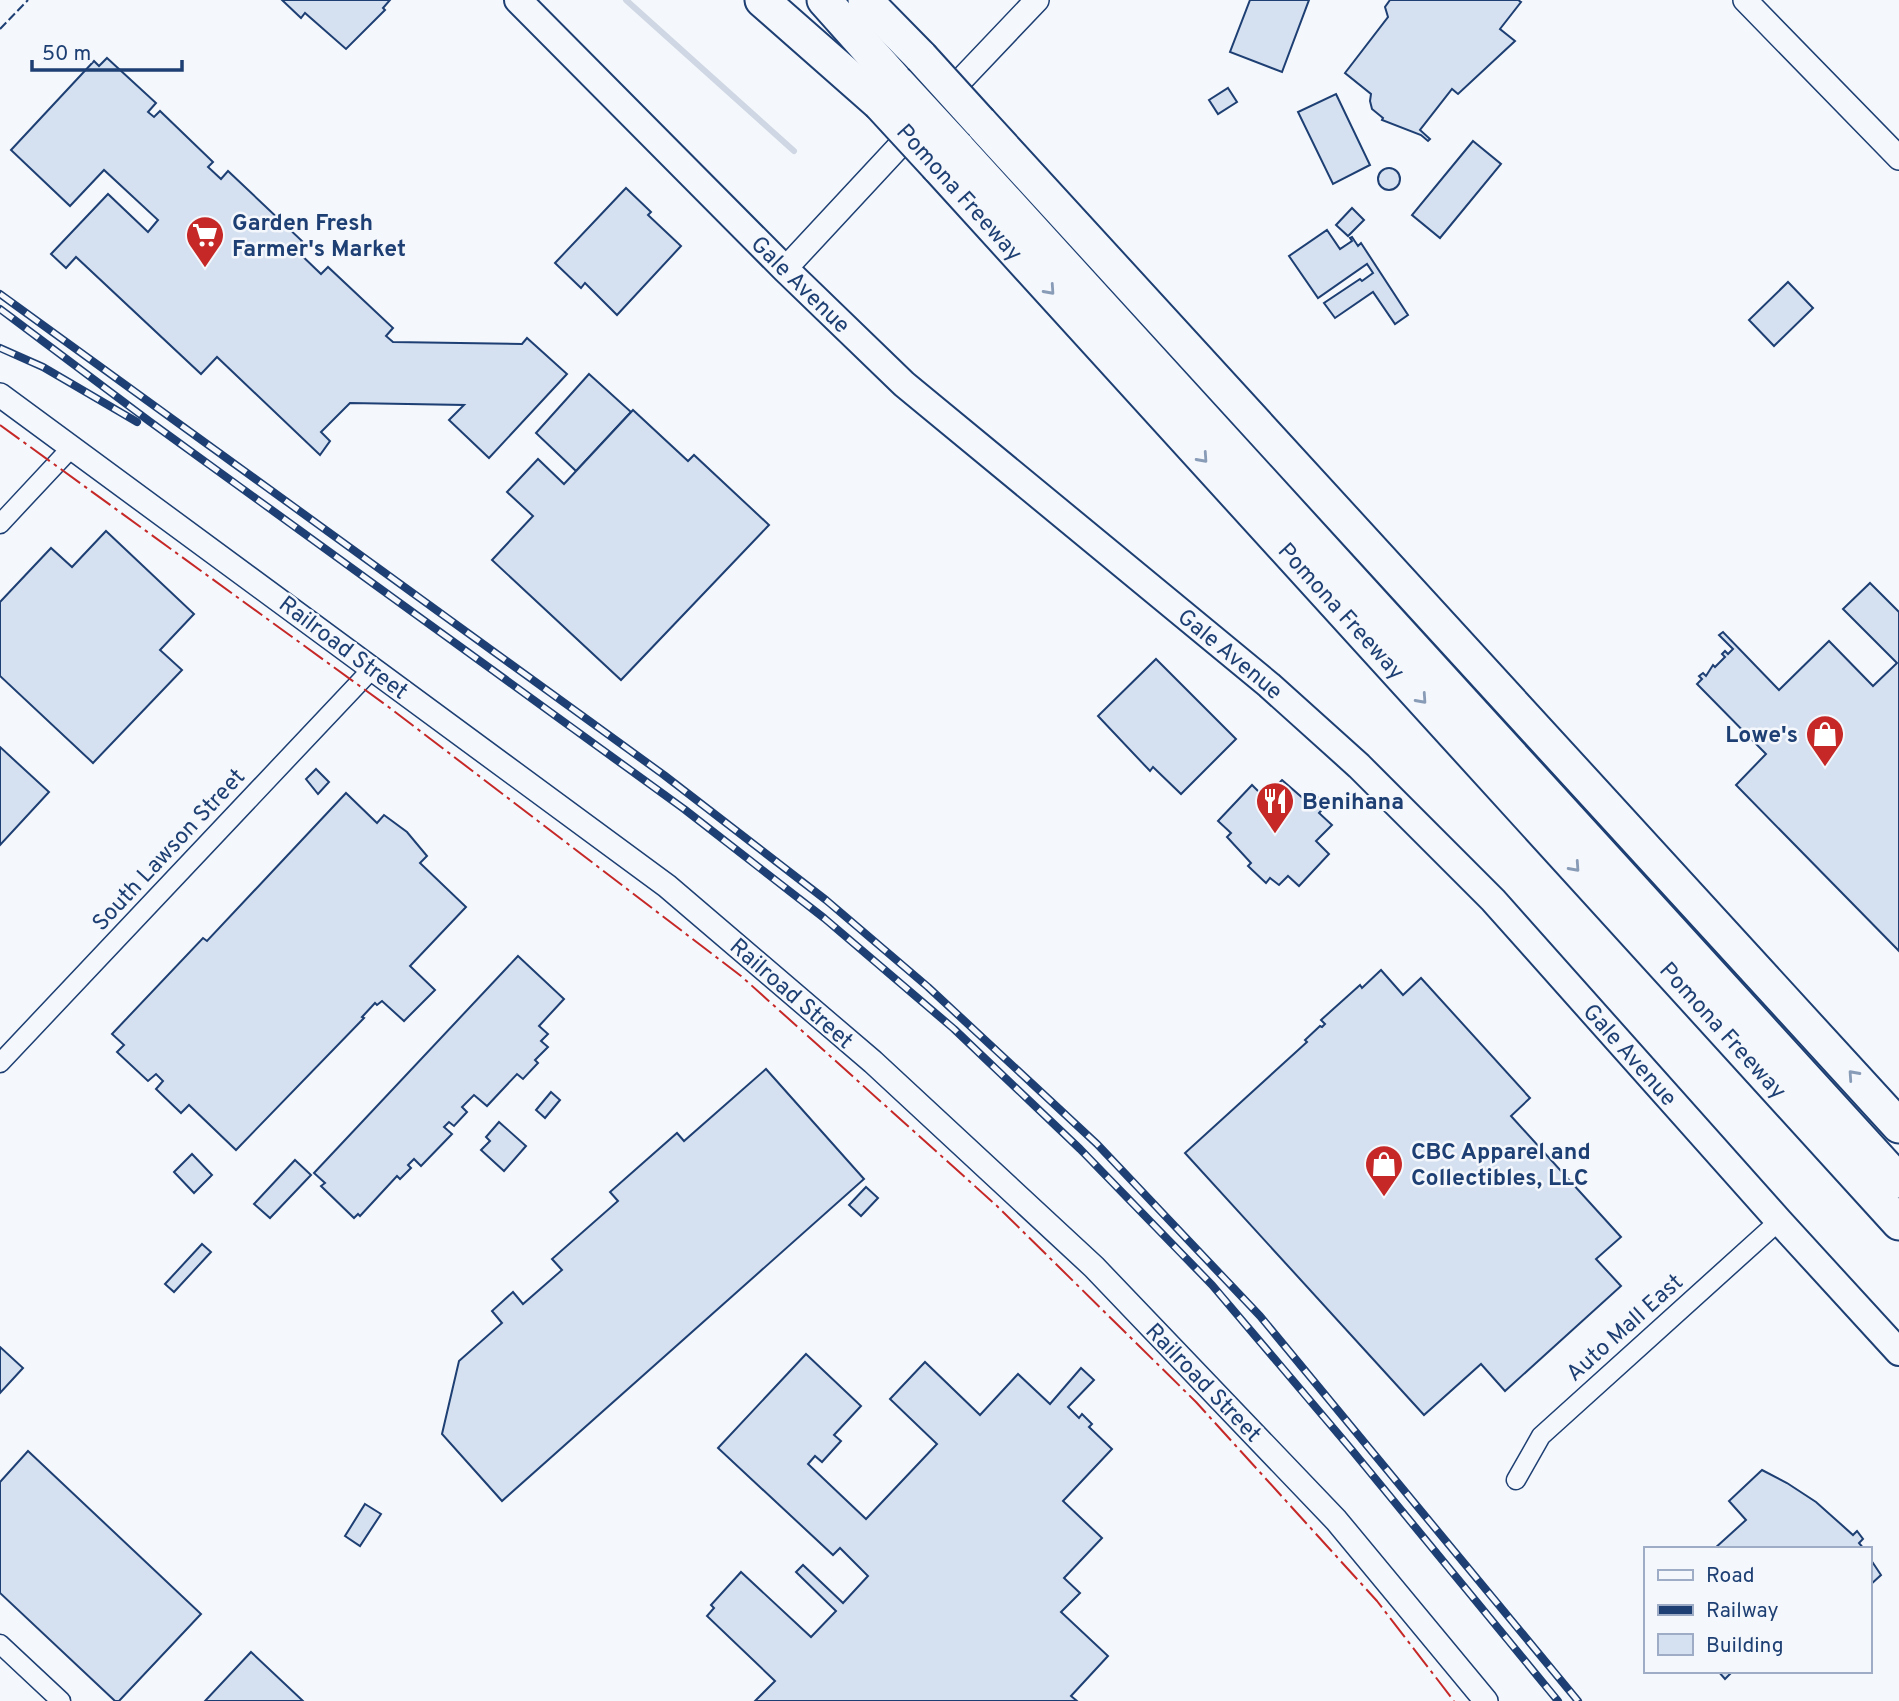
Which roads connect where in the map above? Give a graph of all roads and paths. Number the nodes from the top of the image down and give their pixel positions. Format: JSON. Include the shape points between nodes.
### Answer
{"nodes":[{"id":1,"x":518,"y":0,"type":"edge"},
{"id":2,"x":762,"y":0,"type":"edge"},
{"id":3,"x":783,"y":0,"type":"edge"},
{"id":4,"x":824,"y":0,"type":"edge"},
{"id":5,"x":843,"y":0,"type":"edge"},
{"id":6,"x":865,"y":0,"type":"edge"},
{"id":7,"x":1037,"y":0,"type":"edge"},
{"id":8,"x":1745,"y":0,"type":"edge"},
{"id":9,"x":902,"y":79,"type":"junction"},
{"id":10,"x":961,"y":143,"type":"junction"},
{"id":11,"x":1899,"y":158,"type":"edge"},
{"id":12,"x":785,"y":269,"type":"junction"},
{"id":13,"x":0,"y":395,"type":"edge"},
{"id":14,"x":72,"y":447,"type":"junction"},
{"id":15,"x":0,"y":524,"type":"edge"},
{"id":16,"x":373,"y":668,"type":"junction"},
{"id":17,"x":0,"y":1063,"type":"edge"},
{"id":18,"x":1899,"y":1126,"type":"edge"},
{"id":19,"x":1899,"y":1160,"type":"edge"},
{"id":20,"x":1899,"y":1181,"type":"edge"},
{"id":21,"x":1779,"y":1222,"type":"junction"},
{"id":22,"x":1899,"y":1223,"type":"edge"},
{"id":23,"x":1899,"y":1352,"type":"edge"},
{"id":24,"x":1516,"y":1480,"type":"dead end"},
{"id":25,"x":0,"y":1643,"type":"edge"},
{"id":26,"x":61,"y":1701,"type":"edge"},
{"id":27,"x":1486,"y":1701,"type":"edge"}],
"edges":[{"from":1,"to":12,"type":"main road","name":"Gale Avenue"},
{"from":2,"to":9,"type":"highway"},
{"from":3,"to":9,"type":"highway","name":"Pomona Freeway"},
{"from":4,"to":9,"type":"highway"},
{"from":5,"to":9,"type":"highway"},
{"from":6,"to":9,"type":"highway","name":"Pomona Freeway"},
{"from":7,"to":12,"type":"street"},
{"from":8,"to":11,"type":"street"},
{"from":9,"to":10,"type":"highway","name":"Pomona Freeway","bridge":true},
{"from":9,"to":10,"type":"highway","name":"Pomona Freeway","bridge":true},
{"from":18,"to":10,"type":"highway","name":"Pomona Freeway","one_way":true},
{"from":10,"to":19,"type":"highway"},
{"from":10,"to":20,"type":"highway"},
{"from":10,"to":22,"type":"highway","name":"Pomona Freeway","one_way":true},
{"from":12,"to":21,"type":"main road","name":"Gale Avenue","via":[[904,384],[1269,685],[1359,766],[1493,900]]},
{"from":13,"to":14,"type":"street","name":"Railroad Street"},
{"from":14,"to":15,"type":"street"},
{"from":14,"to":16,"type":"street","name":"Railroad Street"},
{"from":16,"to":17,"type":"street","name":"South Lawson Street"},
{"from":16,"to":27,"type":"street","name":"Railroad Street","via":[[667,886],[893,1080],[1094,1267],[1336,1520]]},
{"from":21,"to":23,"type":"main road","name":"Gale Avenue"},
{"from":21,"to":24,"type":"street","name":"Auto Mall East","via":[[1541,1436]]},
{"from":25,"to":26,"type":"street"}]}
